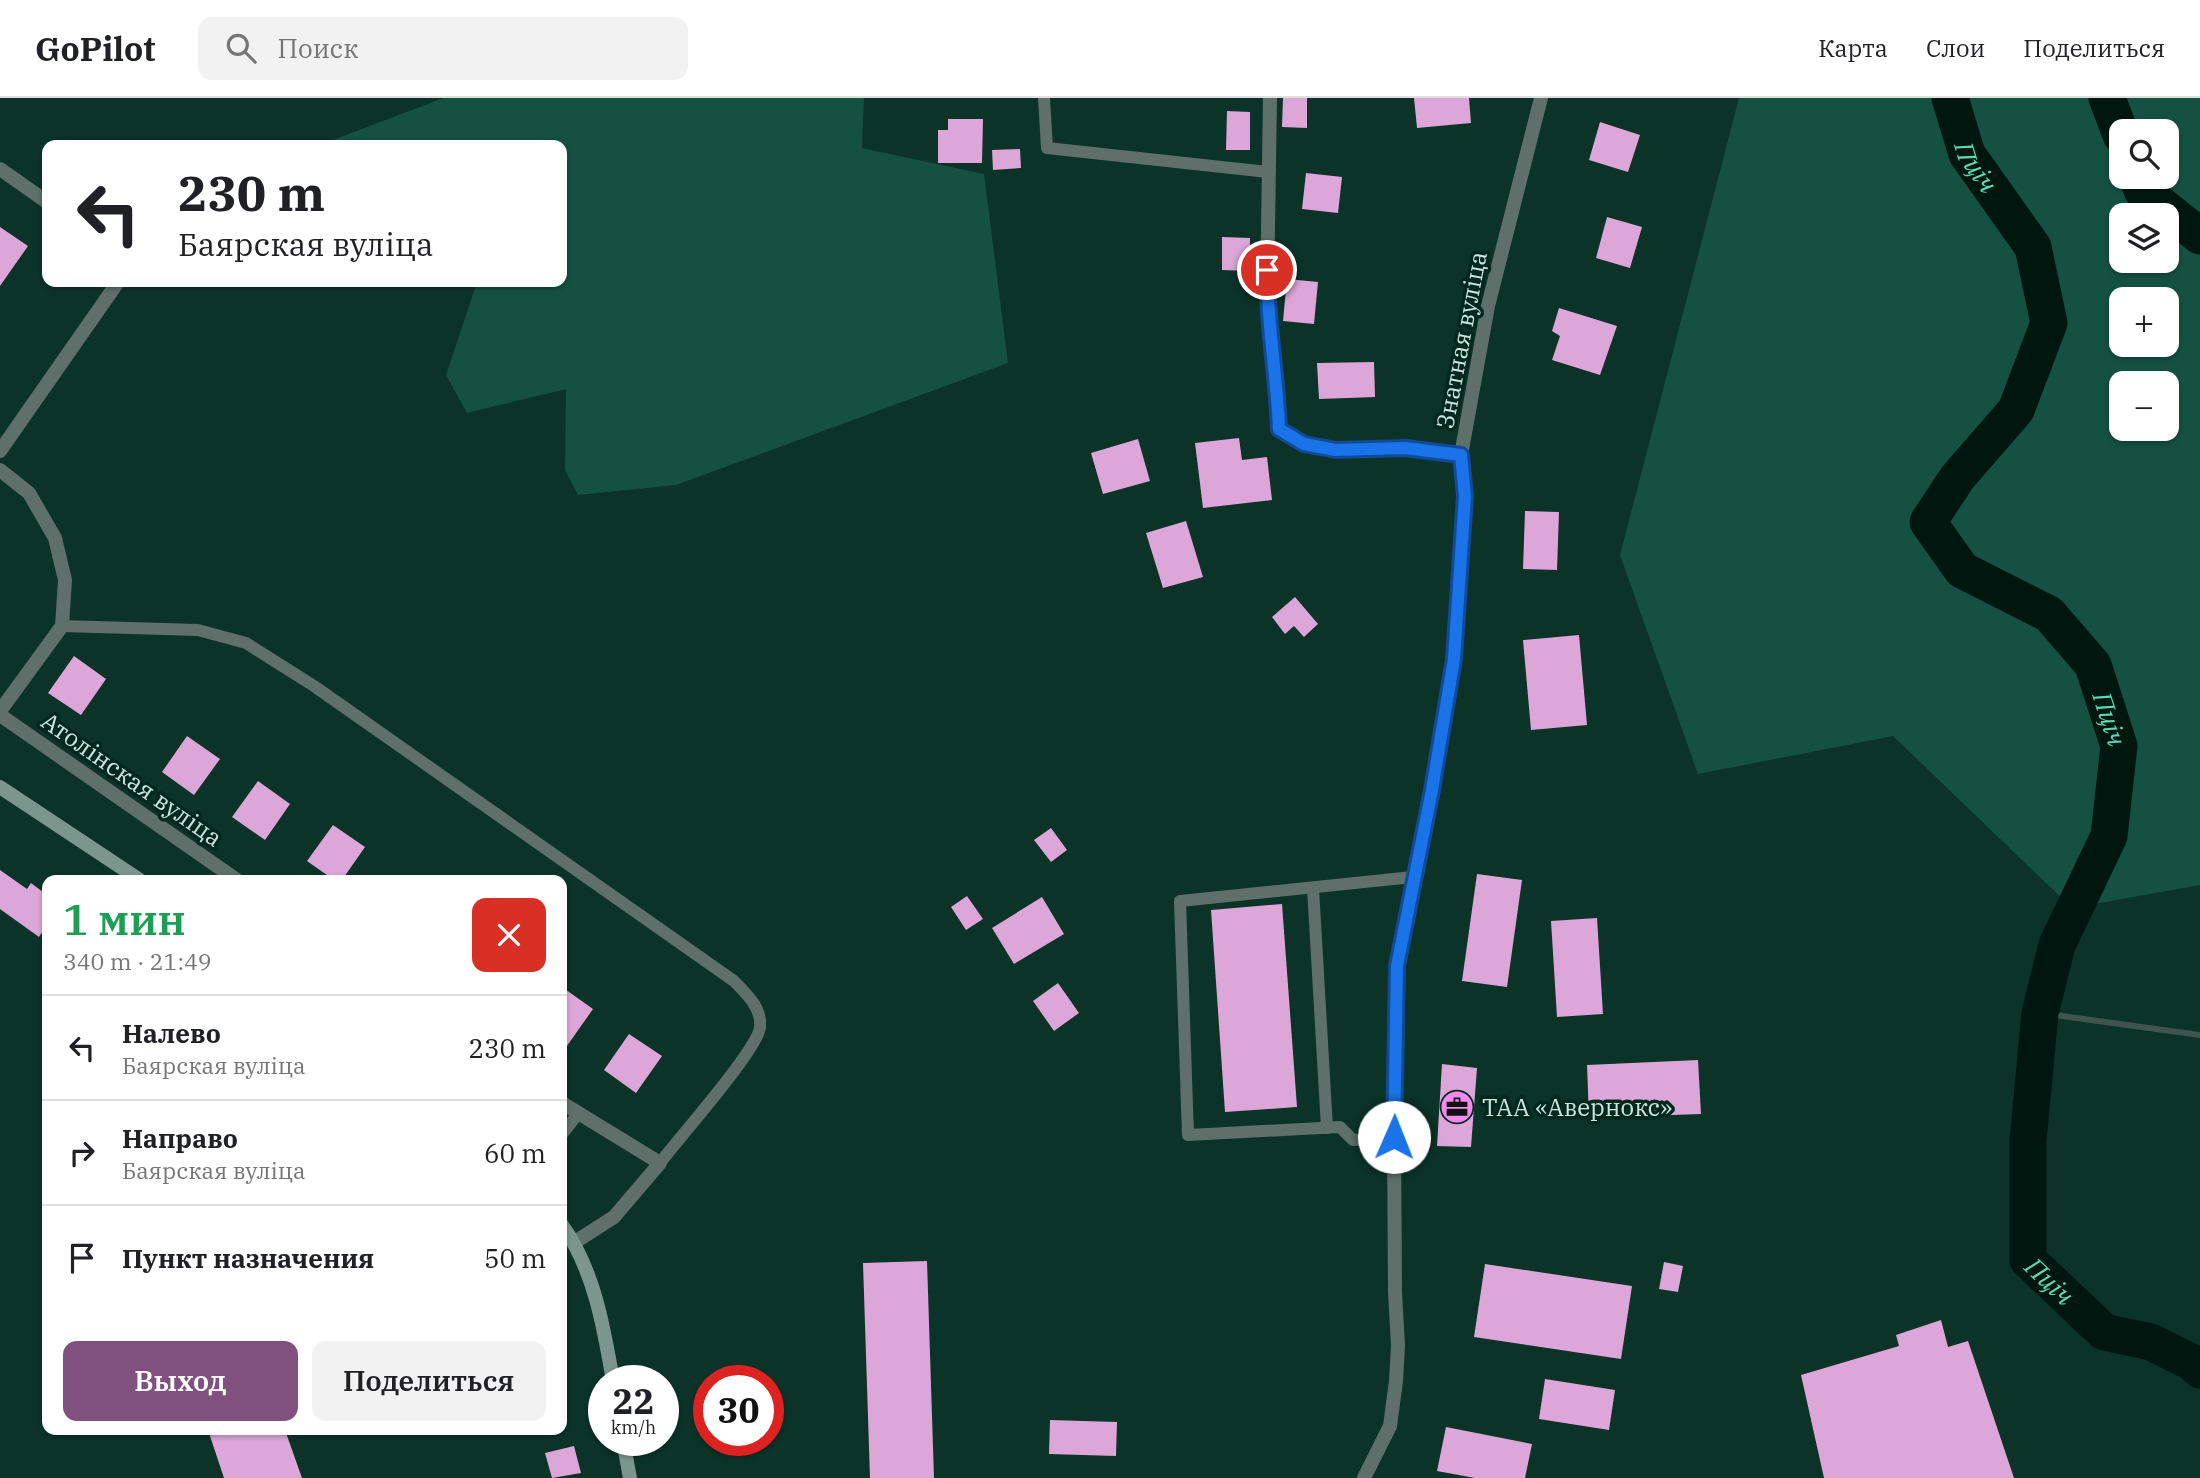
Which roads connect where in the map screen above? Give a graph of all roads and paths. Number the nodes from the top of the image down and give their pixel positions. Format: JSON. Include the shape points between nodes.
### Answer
{"nodes":[{"id":1,"x":1044,"y":98,"type":"edge"},
{"id":2,"x":1270,"y":98,"type":"edge"},
{"id":3,"x":1541,"y":98,"type":"edge"},
{"id":4,"x":0,"y":169,"type":"edge"},
{"id":5,"x":1268,"y":172,"type":"junction"},
{"id":6,"x":42,"y":198,"type":"edge"},
{"id":7,"x":115,"y":287,"type":"edge"},
{"id":8,"x":0,"y":451,"type":"edge"},
{"id":9,"x":1461,"y":455,"type":"junction"},
{"id":10,"x":0,"y":470,"type":"edge"},
{"id":11,"x":62,"y":626,"type":"junction"},
{"id":12,"x":0,"y":713,"type":"edge"},
{"id":13,"x":0,"y":787,"type":"edge"},
{"id":14,"x":132,"y":875,"type":"edge"},
{"id":15,"x":230,"y":875,"type":"edge"},
{"id":16,"x":1413,"y":877,"type":"junction"},
{"id":17,"x":1312,"y":888,"type":"junction"},
{"id":18,"x":567,"y":1106,"type":"edge"},
{"id":19,"x":578,"y":1114,"type":"junction"},
{"id":20,"x":567,"y":1128,"type":"edge"},
{"id":21,"x":1327,"y":1128,"type":"junction"},
{"id":22,"x":1394,"y":1137,"type":"junction"},
{"id":23,"x":660,"y":1163,"type":"junction"},
{"id":24,"x":567,"y":1232,"type":"edge"},
{"id":25,"x":575,"y":1242,"type":"junction"},
{"id":26,"x":610,"y":1365,"type":"edge"},
{"id":27,"x":626,"y":1456,"type":"edge"},
{"id":28,"x":630,"y":1478,"type":"edge"},
{"id":29,"x":1364,"y":1478,"type":"edge"}],
"edges":[{"from":1,"to":5,"type":"lane","via":[[1047,148]]},
{"from":2,"to":5,"type":"street"},
{"from":3,"to":9,"type":"street","name":"Знатная вуліца","via":[[1488,306]]},
{"from":4,"to":6,"type":"street"},
{"from":5,"to":9,"type":"street","via":[[1267,294],[1279,429],[1304,444],[1336,450],[1405,448]]},
{"from":7,"to":8,"type":"street"},
{"from":9,"to":16,"type":"street","name":"Знатная вуліца","via":[[1465,496],[1454,659]]},
{"from":10,"to":11,"type":"street","via":[[29,493],[55,538],[65,580]]},
{"from":11,"to":12,"type":"street","name":"Атолінская вуліца"},
{"from":11,"to":23,"type":"lane","via":[[198,630],[246,643],[734,981],[756,1004],[761,1028],[744,1059]]},
{"from":12,"to":15,"type":"street","name":"Атолінская вуліца"},
{"from":13,"to":14,"type":"street"},
{"from":16,"to":17,"type":"lane"},
{"from":16,"to":22,"type":"street","name":"Знатная вуліца","via":[[1397,966]]},
{"from":17,"to":21,"type":"lane"},
{"from":17,"to":21,"type":"lane","via":[[1180,901],[1188,1135]]},
{"from":18,"to":19,"type":"street"},
{"from":19,"to":20,"type":"lane"},
{"from":19,"to":23,"type":"street"},
{"from":21,"to":22,"type":"lane","via":[[1340,1127],[1353,1140]]},
{"from":22,"to":29,"type":"street","name":"Знатная вуліца","via":[[1395,1381],[1390,1426]]},
{"from":23,"to":25,"type":"street","via":[[614,1217]]},
{"from":24,"to":25,"type":"street"},
{"from":25,"to":26,"type":"street","via":[[603,1320]]},
{"from":27,"to":28,"type":"street"}]}
